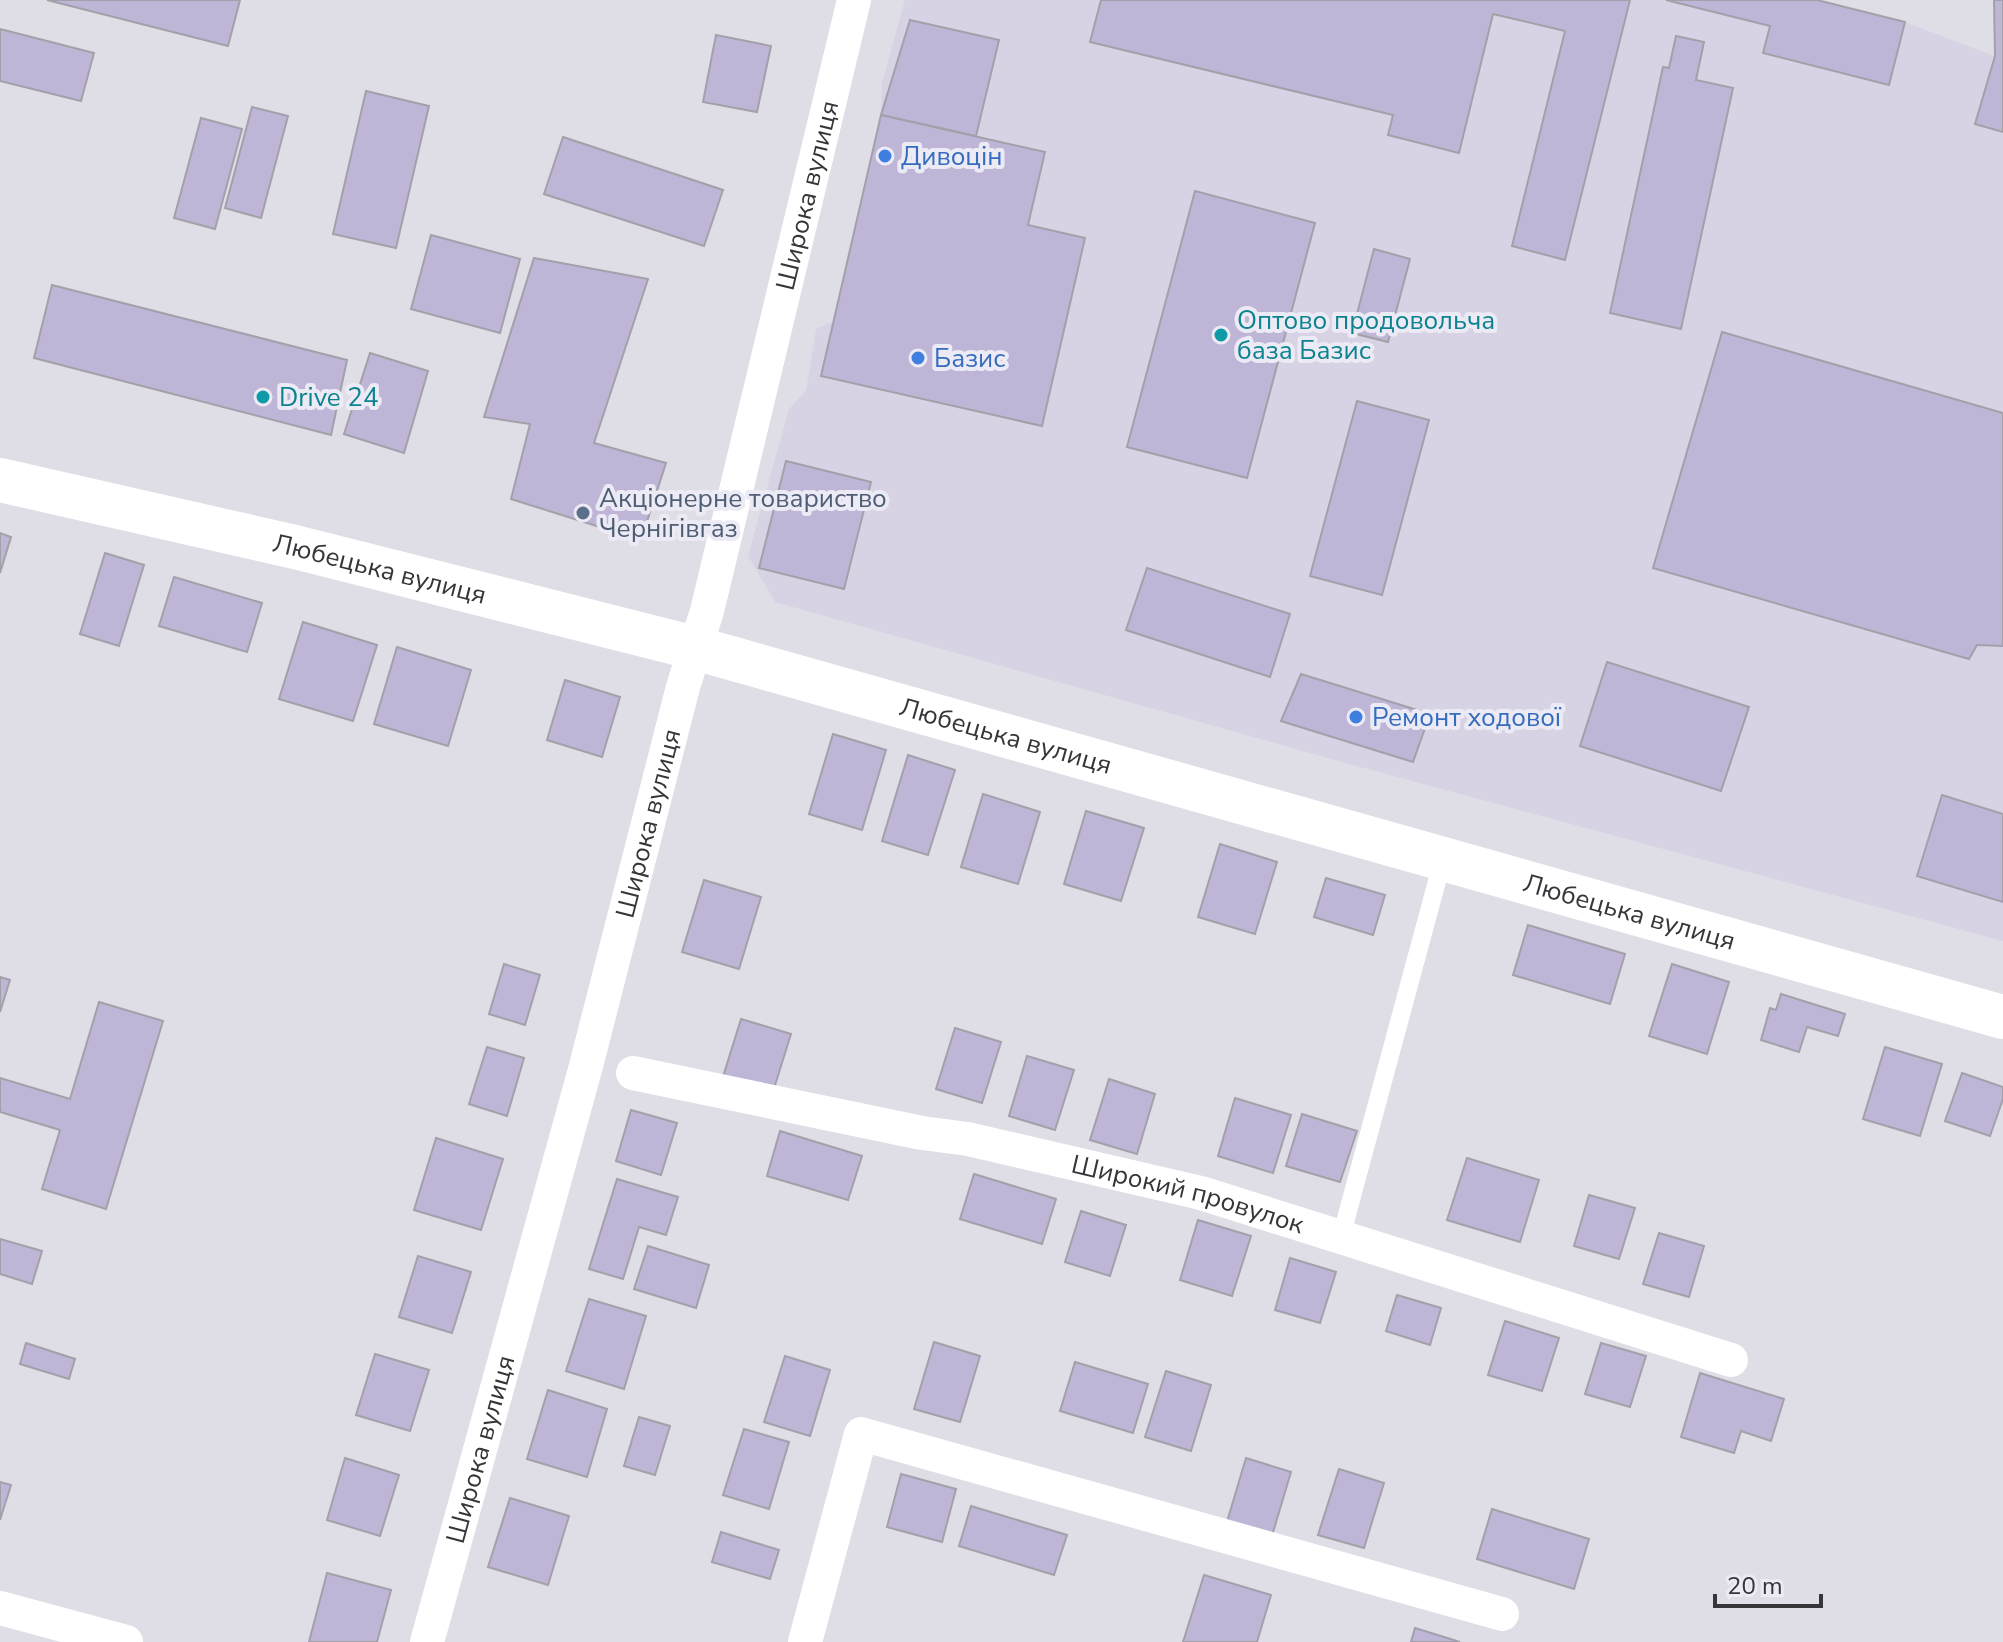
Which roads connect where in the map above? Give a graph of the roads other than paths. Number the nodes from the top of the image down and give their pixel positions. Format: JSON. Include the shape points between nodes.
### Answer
{"nodes":[{"id":1,"x":854,"y":0,"type":"edge"},
{"id":2,"x":0,"y":480,"type":"edge"},
{"id":3,"x":695,"y":648,"type":"junction"},
{"id":4,"x":1443,"y":859,"type":"junction"},
{"id":5,"x":2003,"y":1017,"type":"edge"},
{"id":6,"x":633,"y":1073,"type":"dead end"},
{"id":7,"x":1341,"y":1237,"type":"junction"},
{"id":8,"x":1731,"y":1360,"type":"dead end"},
{"id":9,"x":0,"y":1608,"type":"edge"},
{"id":10,"x":1502,"y":1614,"type":"dead end"},
{"id":11,"x":126,"y":1642,"type":"edge"},
{"id":12,"x":427,"y":1642,"type":"edge"},
{"id":13,"x":805,"y":1642,"type":"edge"}],
"edges":[{"from":1,"to":3,"type":"street","name":"Широка вулиця"},
{"from":2,"to":3,"type":"main road","name":"Любецька вулиця","via":[[295,547]]},
{"from":3,"to":4,"type":"main road","name":"Любецька вулиця"},
{"from":3,"to":12,"type":"street","name":"Широка вулиця"},
{"from":4,"to":5,"type":"main road","name":"Любецька вулиця"},
{"from":4,"to":7,"type":"lane"},
{"from":6,"to":7,"type":"street","name":"Широкий провулок","via":[[968,1139],[1201,1193]]},
{"from":7,"to":8,"type":"street","name":"Широкий провулок"},
{"from":9,"to":11,"type":"street"},
{"from":10,"to":13,"type":"street","via":[[861,1434]]}]}
